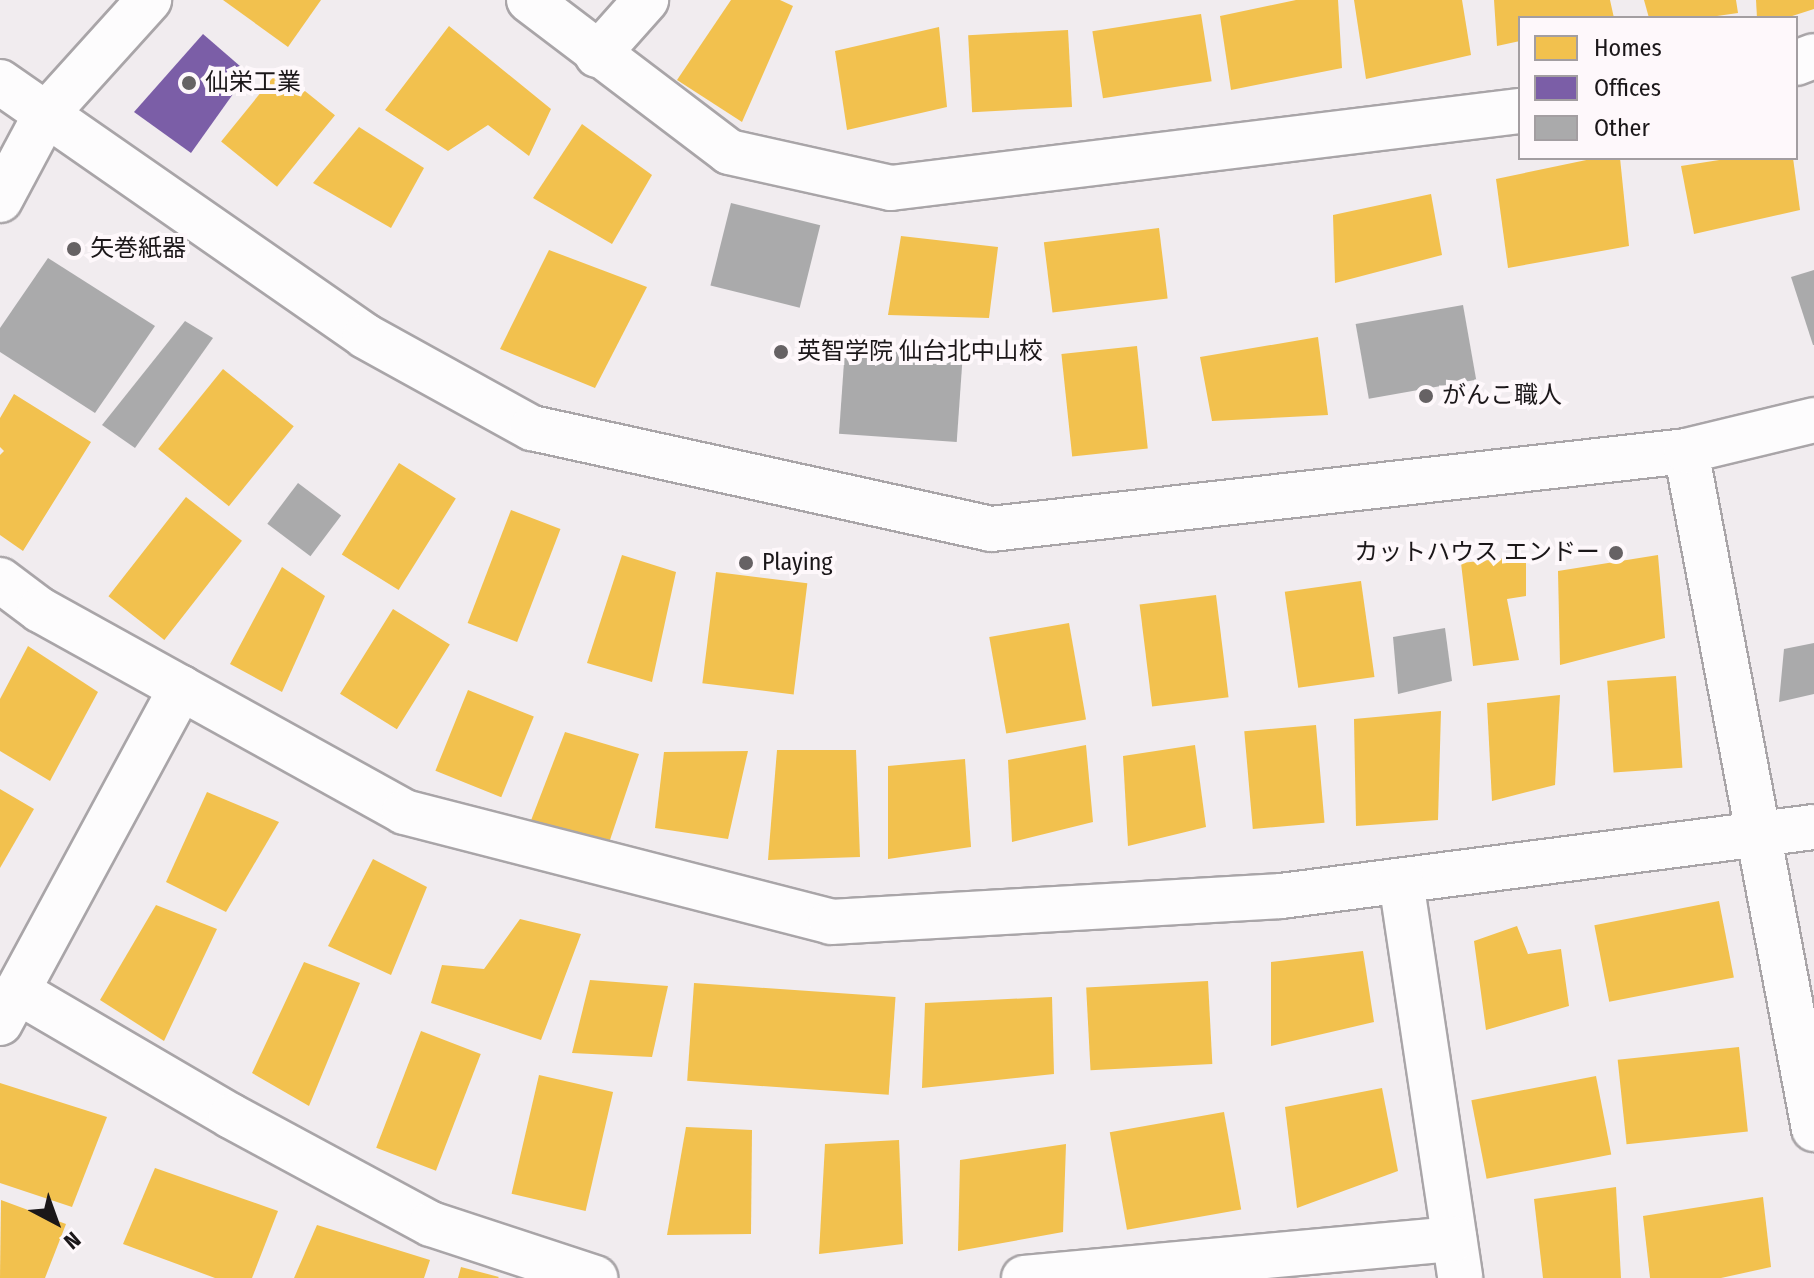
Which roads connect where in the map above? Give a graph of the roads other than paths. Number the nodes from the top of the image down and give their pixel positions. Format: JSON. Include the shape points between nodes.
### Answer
{"nodes":[{"id":1,"x":149,"y":0,"type":"edge"},
{"id":2,"x":529,"y":0,"type":"edge"},
{"id":3,"x":646,"y":0,"type":"edge"},
{"id":4,"x":597,"y":55,"type":"junction"},
{"id":5,"x":0,"y":82,"type":"edge"},
{"id":6,"x":1518,"y":111,"type":"edge"},
{"id":7,"x":46,"y":114,"type":"junction"},
{"id":8,"x":0,"y":200,"type":"edge"},
{"id":9,"x":1814,"y":420,"type":"edge"},
{"id":10,"x":1686,"y":451,"type":"junction"},
{"id":11,"x":0,"y":580,"type":"edge"},
{"id":12,"x":181,"y":688,"type":"junction"},
{"id":13,"x":1814,"y":827,"type":"edge"},
{"id":14,"x":1759,"y":834,"type":"junction"},
{"id":15,"x":1401,"y":881,"type":"junction"},
{"id":16,"x":9,"y":1007,"type":"edge"},
{"id":17,"x":1814,"y":1129,"type":"edge"},
{"id":18,"x":1457,"y":1259,"type":"edge"},
{"id":19,"x":595,"y":1278,"type":"edge"},
{"id":20,"x":1024,"y":1278,"type":"edge"}],
"edges":[{"from":1,"to":7,"type":"street"},
{"from":2,"to":4,"type":"street"},
{"from":3,"to":4,"type":"street"},
{"from":4,"to":6,"type":"street","via":[[729,152],[891,188]]},
{"from":5,"to":7,"type":"street"},
{"from":7,"to":8,"type":"street"},
{"from":7,"to":10,"type":"street","via":[[365,336],[532,428],[991,529]]},
{"from":9,"to":10,"type":"street"},
{"from":10,"to":14,"type":"street"},
{"from":11,"to":12,"type":"street","via":[[40,610]]},
{"from":12,"to":15,"type":"street","via":[[404,812],[831,922],[1281,896]]},
{"from":12,"to":16,"type":"street"},
{"from":13,"to":14,"type":"street"},
{"from":14,"to":15,"type":"street"},
{"from":14,"to":17,"type":"street"},
{"from":15,"to":18,"type":"street"},
{"from":16,"to":19,"type":"street","via":[[231,1116],[431,1224]]},
{"from":18,"to":20,"type":"street"}]}
